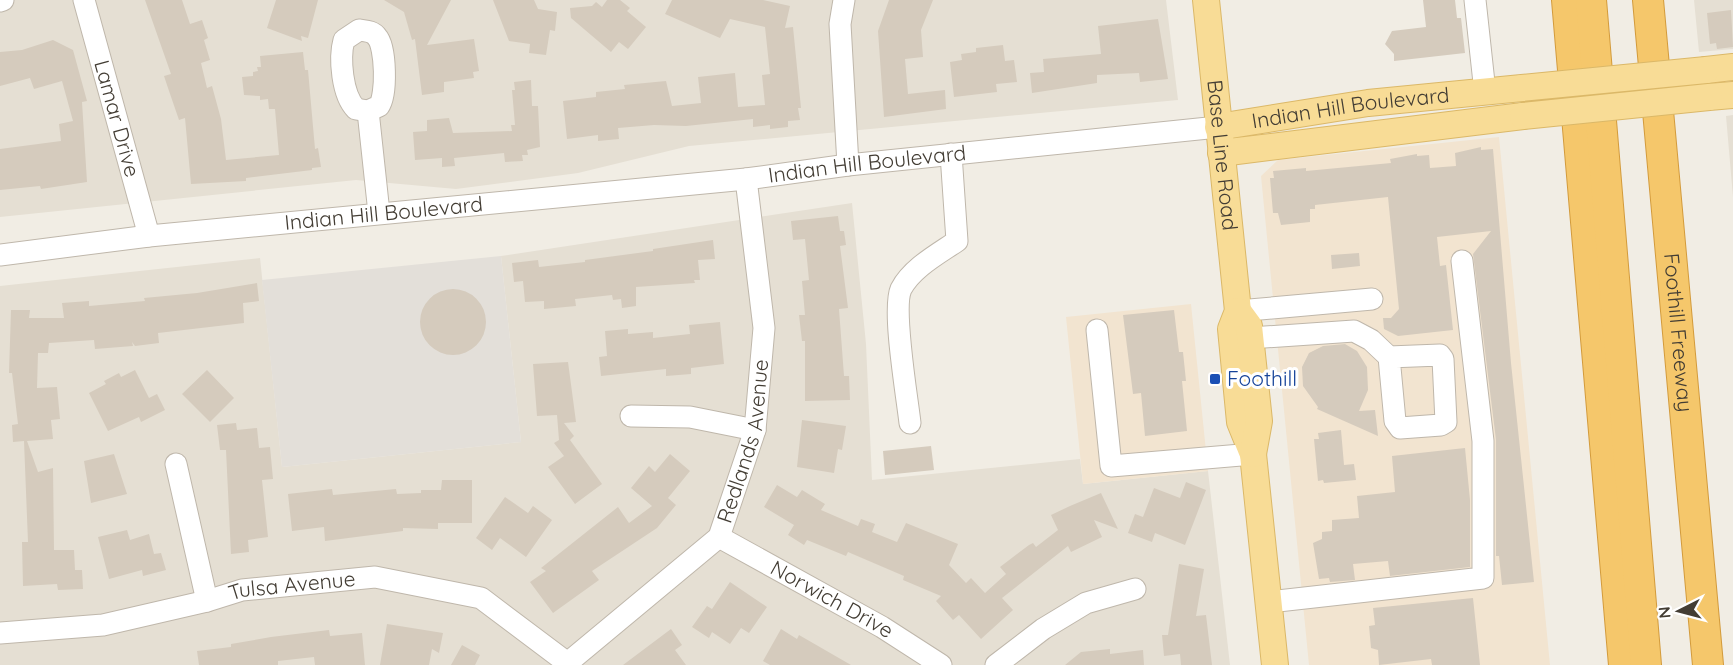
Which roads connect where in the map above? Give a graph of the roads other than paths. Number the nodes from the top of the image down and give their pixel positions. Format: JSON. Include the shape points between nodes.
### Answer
{"nodes":[{"id":1,"x":84,"y":0,"type":"edge"},
{"id":2,"x":844,"y":0,"type":"edge"},
{"id":3,"x":1206,"y":0,"type":"edge"},
{"id":4,"x":1476,"y":0,"type":"edge"},
{"id":5,"x":1567,"y":0,"type":"edge"},
{"id":6,"x":1591,"y":0,"type":"edge"},
{"id":7,"x":1648,"y":0,"type":"edge"},
{"id":8,"x":1733,"y":67,"type":"edge"},
{"id":9,"x":1485,"y":92,"type":"junction"},
{"id":10,"x":1721,"y":96,"type":"edge"},
{"id":11,"x":368,"y":111,"type":"dead end"},
{"id":12,"x":1658,"y":112,"type":"junction"},
{"id":13,"x":1218,"y":127,"type":"junction"},
{"id":14,"x":1221,"y":153,"type":"junction"},
{"id":15,"x":951,"y":154,"type":"junction"},
{"id":16,"x":848,"y":165,"type":"junction"},
{"id":17,"x":746,"y":179,"type":"junction"},
{"id":18,"x":379,"y":213,"type":"junction"},
{"id":19,"x":149,"y":236,"type":"junction"},
{"id":20,"x":0,"y":255,"type":"edge"},
{"id":21,"x":1462,"y":261,"type":"dead end"},
{"id":22,"x":1372,"y":299,"type":"dead end"},
{"id":23,"x":1238,"y":312,"type":"junction"},
{"id":24,"x":1097,"y":330,"type":"dead end"},
{"id":25,"x":1250,"y":338,"type":"junction"},
{"id":26,"x":1389,"y":357,"type":"junction"},
{"id":27,"x":631,"y":416,"type":"dead end"},
{"id":28,"x":910,"y":423,"type":"dead end"},
{"id":29,"x":755,"y":430,"type":"junction"},
{"id":30,"x":1253,"y":454,"type":"junction"},
{"id":31,"x":176,"y":464,"type":"dead end"},
{"id":32,"x":719,"y":537,"type":"junction"},
{"id":33,"x":1135,"y":589,"type":"dead end"},
{"id":34,"x":207,"y":601,"type":"junction"},
{"id":35,"x":1269,"y":603,"type":"junction"},
{"id":36,"x":0,"y":633,"type":"edge"},
{"id":37,"x":565,"y":664,"type":"edge"},
{"id":38,"x":941,"y":665,"type":"edge"},
{"id":39,"x":996,"y":665,"type":"edge"},
{"id":40,"x":1275,"y":665,"type":"edge"},
{"id":41,"x":1624,"y":665,"type":"edge"},
{"id":42,"x":1646,"y":665,"type":"edge"},
{"id":43,"x":1689,"y":665,"type":"edge"},
{"id":44,"x":1708,"y":665,"type":"edge"}],
"edges":[{"from":1,"to":19,"type":"street","name":"Lamar Drive"},
{"from":2,"to":16,"type":"street","via":[[840,24]]},
{"from":3,"to":13,"type":"main road","name":"Base Line Road"},
{"from":4,"to":9,"type":"street"},
{"from":5,"to":41,"type":"highway"},
{"from":6,"to":42,"type":"highway"},
{"from":7,"to":12,"type":"highway","name":"Foothill Freeway"},
{"from":8,"to":9,"type":"main road","name":"Indian Hill Boulevard","bridge":true},
{"from":9,"to":13,"type":"main road","name":"Indian Hill Boulevard","via":[[1368,103]]},
{"from":10,"to":14,"type":"main road","name":"Indian Hill Boulevard","bridge":true},
{"from":11,"to":18,"type":"street"},
{"from":12,"to":43,"type":"highway","via":[[1645,141]]},
{"from":12,"to":44,"type":"highway","name":"Foothill Freeway"},
{"from":13,"to":14,"type":"main road","name":"Base Line Road"},
{"from":13,"to":15,"type":"street","name":"Indian Hill Boulevard"},
{"from":14,"to":23,"type":"main road","name":"Base Line Road"},
{"from":15,"to":16,"type":"street","name":"Indian Hill Boulevard"},
{"from":15,"to":28,"type":"street","via":[[957,242],[919,268],[900,291],[900,332]]},
{"from":16,"to":17,"type":"street","name":"Indian Hill Boulevard"},
{"from":17,"to":18,"type":"street","name":"Indian Hill Boulevard"},
{"from":17,"to":29,"type":"street","name":"Redlands Avenue","via":[[764,328]]},
{"from":18,"to":19,"type":"street","name":"Indian Hill Boulevard"},
{"from":19,"to":20,"type":"street","name":"Indian Hill Boulevard"},
{"from":21,"to":35,"type":"street","via":[[1483,441],[1483,578]]},
{"from":22,"to":23,"type":"street"},
{"from":23,"to":25,"type":"main road","name":"Base Line Road","via":[[1249,326]]},
{"from":23,"to":30,"type":"main road","name":"Base Line Road","via":[[1231,328],[1240,422]]},
{"from":24,"to":30,"type":"street","via":[[1112,466]]},
{"from":25,"to":26,"type":"street","via":[[1353,331],[1371,340]]},
{"from":25,"to":30,"type":"main road","name":"Base Line Road","via":[[1259,421]]},
{"from":26,"to":26,"type":"street","via":[[1434,353],[1443,358],[1447,417],[1441,425],[1400,428],[1395,421]]},
{"from":27,"to":29,"type":"street","via":[[690,417]]},
{"from":29,"to":32,"type":"street","name":"Redlands Avenue"},
{"from":30,"to":35,"type":"main road","name":"Base Line Road"},
{"from":31,"to":34,"type":"street"},
{"from":32,"to":37,"type":"street","name":"Redlands Avenue"},
{"from":32,"to":38,"type":"street","name":"Norwich Drive","via":[[882,627]]},
{"from":33,"to":39,"type":"street","via":[[1086,603]]},
{"from":34,"to":36,"type":"street","name":"Tulsa Avenue","via":[[103,625]]},
{"from":34,"to":37,"type":"street","name":"Tulsa Avenue","via":[[242,590],[375,577],[481,598]]},
{"from":35,"to":40,"type":"main road","name":"Base Line Road"}]}
